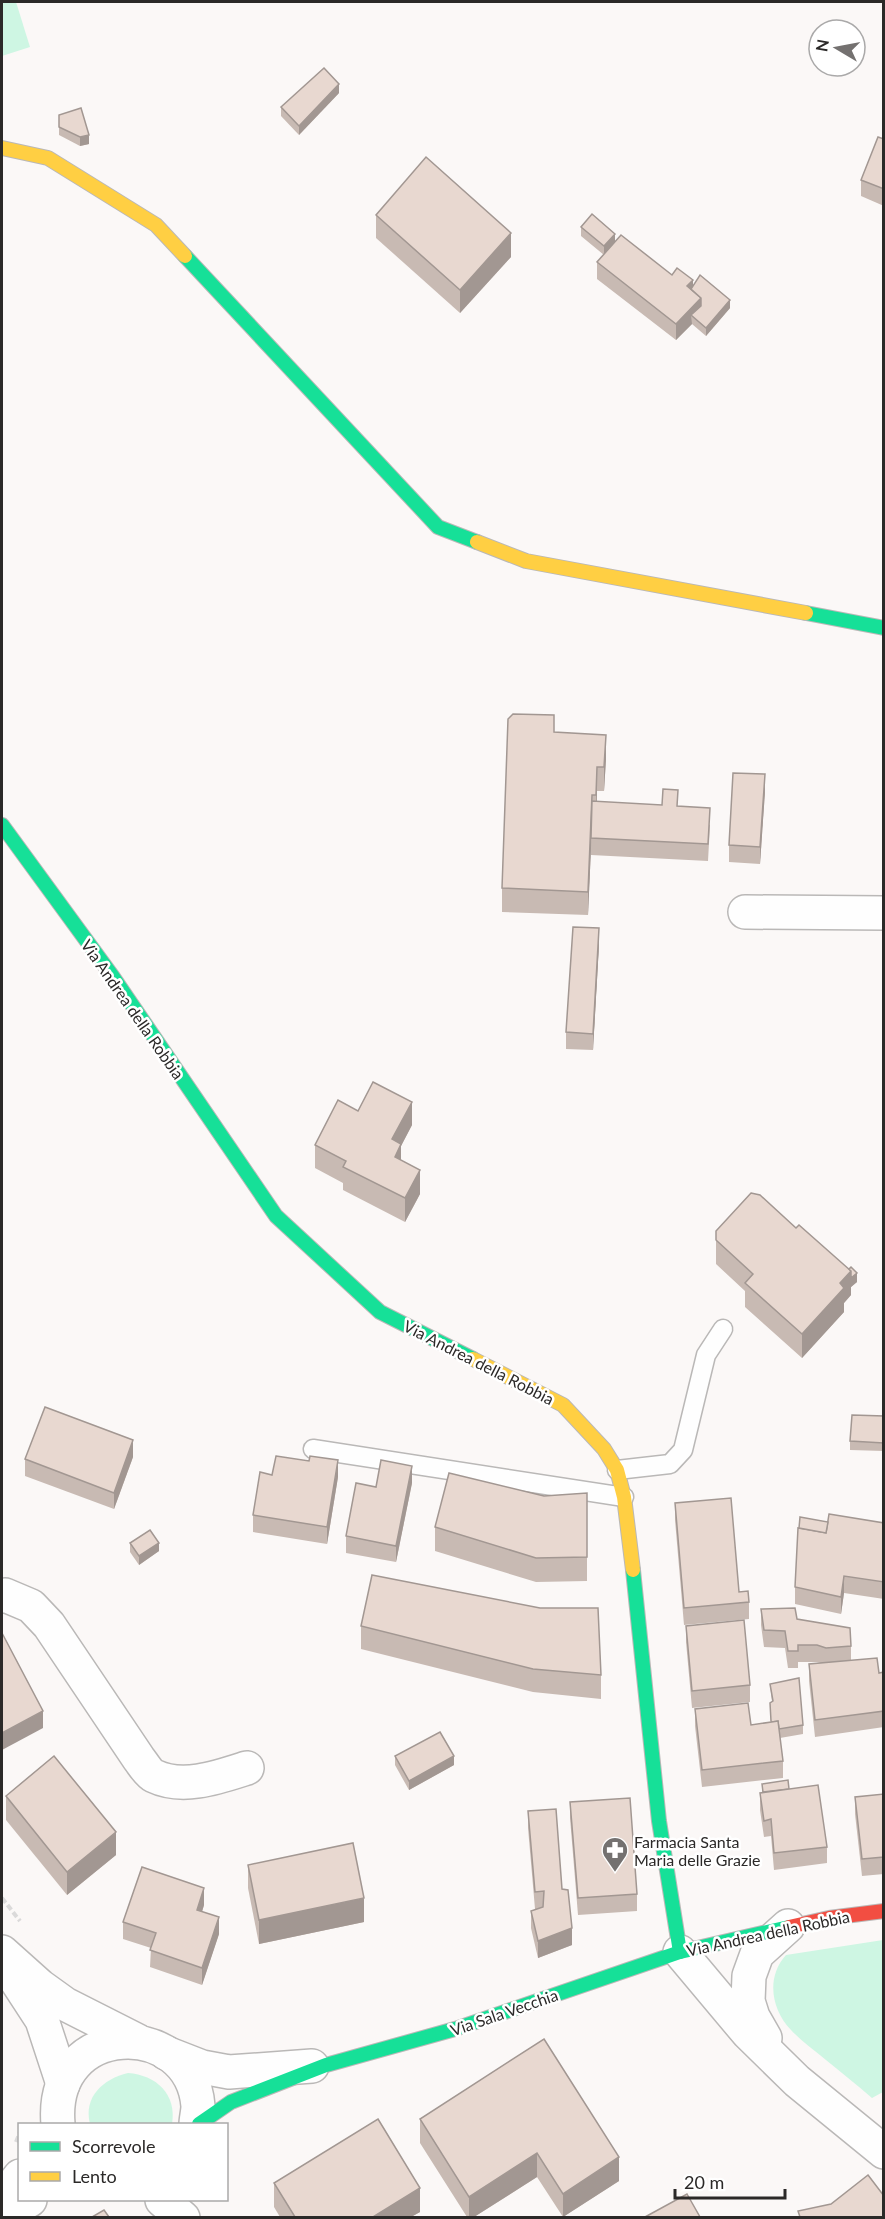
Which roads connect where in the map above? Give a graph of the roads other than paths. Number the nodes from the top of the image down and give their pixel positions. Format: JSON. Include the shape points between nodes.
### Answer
{"nodes":[{"id":1,"x":2,"y":148,"type":"edge"},
{"id":2,"x":884,"y":628,"type":"edge"},
{"id":3,"x":2,"y":825,"type":"edge"},
{"id":4,"x":745,"y":912,"type":"dead end"},
{"id":5,"x":884,"y":913,"type":"edge"},
{"id":6,"x":723,"y":1329,"type":"dead end"},
{"id":7,"x":313,"y":1449,"type":"dead end"},
{"id":8,"x":617,"y":1470,"type":"junction"},
{"id":9,"x":624,"y":1497,"type":"junction"},
{"id":10,"x":2,"y":1596,"type":"edge"},
{"id":11,"x":247,"y":1768,"type":"dead end"},
{"id":12,"x":884,"y":1911,"type":"edge"},
{"id":13,"x":788,"y":1926,"type":"junction"},
{"id":14,"x":2,"y":1952,"type":"edge"},
{"id":15,"x":680,"y":1952,"type":"junction"},
{"id":16,"x":2,"y":1957,"type":"edge"},
{"id":17,"x":152,"y":2047,"type":"junction"},
{"id":18,"x":775,"y":2059,"type":"junction"},
{"id":19,"x":326,"y":2065,"type":"junction"},
{"id":20,"x":57,"y":2110,"type":"edge"},
{"id":21,"x":197,"y":2123,"type":"edge"},
{"id":22,"x":199,"y":2123,"type":"edge"},
{"id":23,"x":884,"y":2152,"type":"edge"},
{"id":24,"x":18,"y":2179,"type":"edge"},
{"id":25,"x":2,"y":2199,"type":"edge"},
{"id":26,"x":27,"y":2201,"type":"edge"},
{"id":27,"x":164,"y":2201,"type":"edge"},
{"id":28,"x":199,"y":2201,"type":"edge"},
{"id":29,"x":2,"y":2216,"type":"edge"},
{"id":30,"x":183,"y":2217,"type":"edge"},
{"id":31,"x":208,"y":2217,"type":"edge"}],
"edges":[{"from":1,"to":2,"type":"street","via":[[48,158],[156,225],[438,527],[526,561]]},
{"from":3,"to":8,"type":"street","name":"Via Andrea della Robbia","via":[[113,977],[276,1216],[380,1312],[563,1405],[604,1449]]},
{"from":4,"to":5,"type":"street"},
{"from":6,"to":8,"type":"lane","via":[[706,1355],[682,1450],[670,1464]]},
{"from":7,"to":9,"type":"lane"},
{"from":8,"to":9,"type":"street","name":"Via Andrea della Robbia"},
{"from":9,"to":15,"type":"street","name":"Via Andrea della Robbia","via":[[659,1821]]},
{"from":10,"to":11,"type":"street","via":[[31,1606],[49,1624],[153,1776],[178,1782],[209,1780]]},
{"from":12,"to":13,"type":"street","name":"Via Andrea della Robbia"},
{"from":13,"to":15,"type":"street","name":"Via Andrea della Robbia"},
{"from":13,"to":18,"type":"street","via":[[757,1954],[749,1976],[750,2009]]},
{"from":14,"to":17,"type":"street","via":[[65,2004]]},
{"from":15,"to":18,"type":"street"},
{"from":15,"to":19,"type":"street","name":"Via Sala Vecchia","via":[[455,2029]]},
{"from":16,"to":20,"type":"street","via":[[42,2020]]},
{"from":17,"to":19,"type":"street","name":"Via Sala Vecchia","via":[[202,2067],[229,2072]]},
{"from":17,"to":20,"type":"street","via":[[115,2042],[93,2050],[75,2064]]},
{"from":17,"to":21,"type":"street","via":[[182,2067],[198,2106]]},
{"from":18,"to":23,"type":"street"},
{"from":19,"to":22,"type":"street","name":"Via Sala Vecchia","via":[[231,2102]]},
{"from":24,"to":25,"type":"street"},
{"from":26,"to":29,"type":"street"},
{"from":27,"to":30,"type":"street"},
{"from":28,"to":31,"type":"street"}]}
